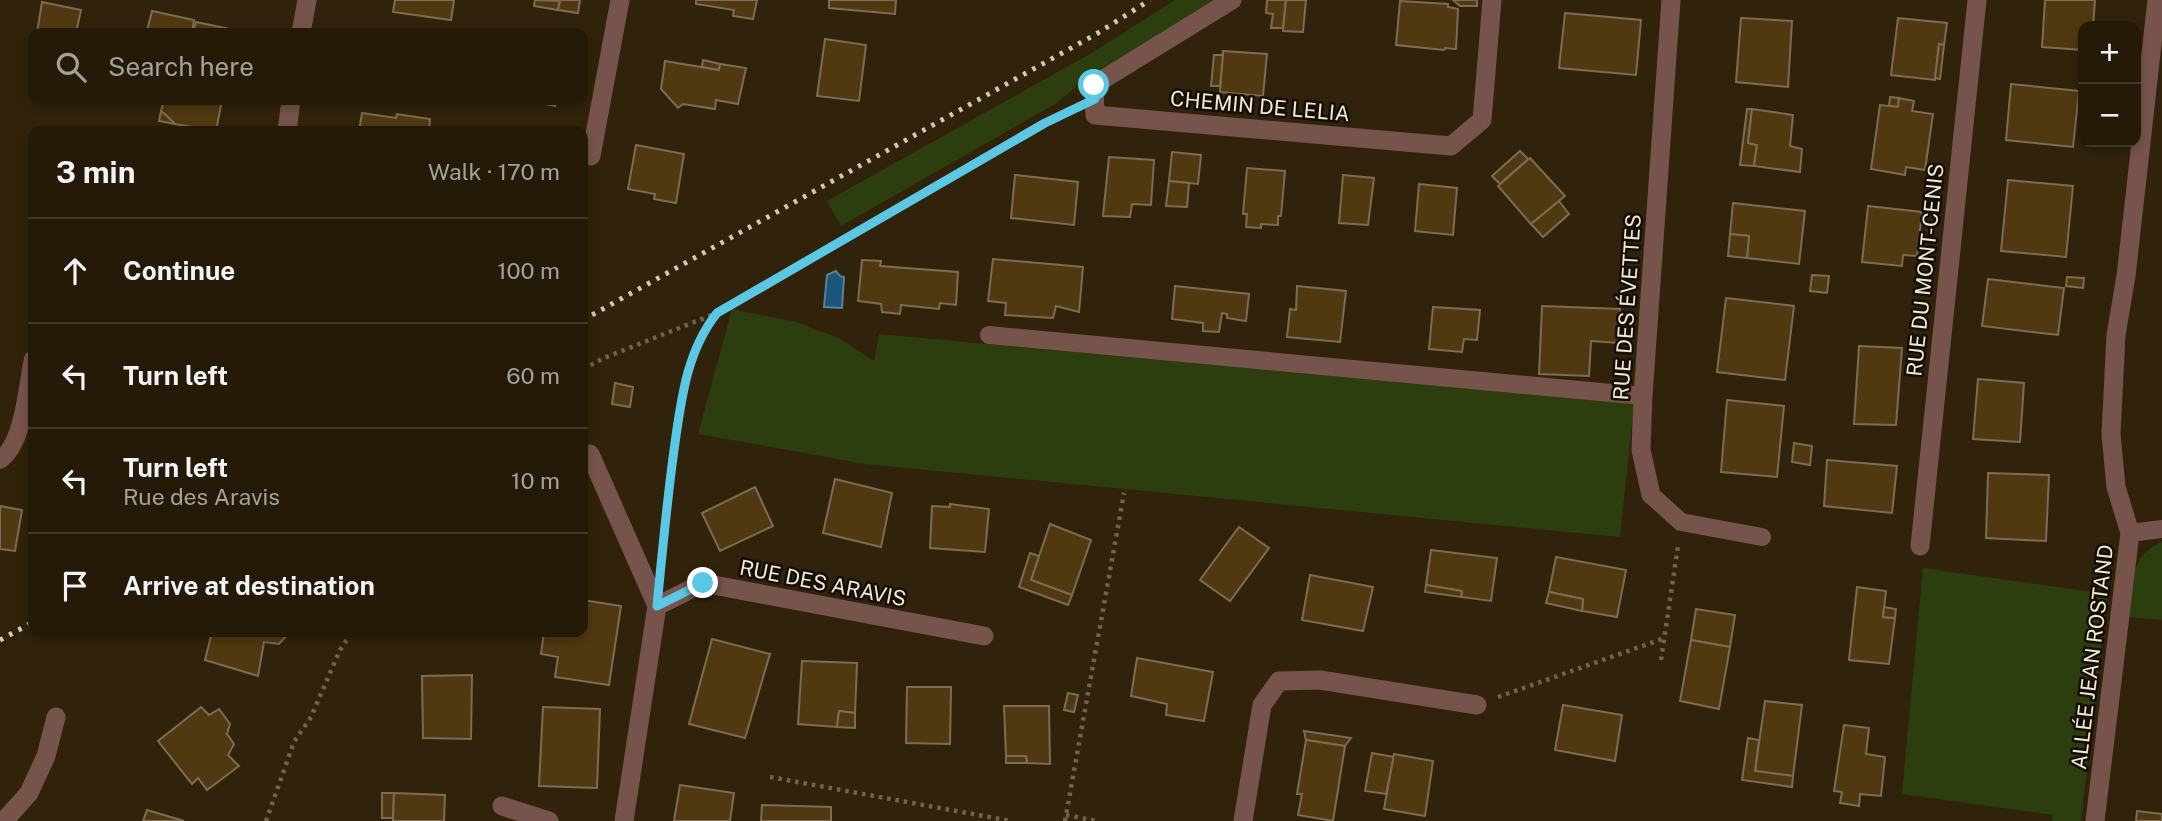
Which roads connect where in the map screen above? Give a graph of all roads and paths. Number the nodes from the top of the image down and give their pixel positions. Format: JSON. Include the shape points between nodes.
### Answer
{"nodes":[{"id":1,"x":307,"y":0,"type":"edge"},
{"id":2,"x":620,"y":0,"type":"edge"},
{"id":3,"x":1232,"y":0,"type":"edge"},
{"id":4,"x":1492,"y":0,"type":"edge"},
{"id":5,"x":1671,"y":0,"type":"edge"},
{"id":6,"x":1977,"y":0,"type":"edge"},
{"id":7,"x":2157,"y":0,"type":"edge"},
{"id":8,"x":302,"y":28,"type":"edge"},
{"id":9,"x":1095,"y":99,"type":"junction"},
{"id":10,"x":290,"y":105,"type":"edge"},
{"id":11,"x":288,"y":126,"type":"edge"},
{"id":12,"x":591,"y":156,"type":"dead end"},
{"id":13,"x":717,"y":313,"type":"junction"},
{"id":14,"x":989,"y":335,"type":"dead end"},
{"id":15,"x":588,"y":366,"type":"edge"},
{"id":16,"x":28,"y":384,"type":"edge"},
{"id":17,"x":1643,"y":396,"type":"junction"},
{"id":18,"x":590,"y":454,"type":"dead end"},
{"id":19,"x":0,"y":460,"type":"edge"},
{"id":20,"x":1124,"y":494,"type":"dead end"},
{"id":21,"x":1651,"y":495,"type":"joint"},
{"id":22,"x":1682,"y":522,"type":"junction"},
{"id":23,"x":2162,"y":529,"type":"edge"},
{"id":24,"x":2130,"y":533,"type":"junction"},
{"id":25,"x":1762,"y":537,"type":"dead end"},
{"id":26,"x":1920,"y":546,"type":"dead end"},
{"id":27,"x":662,"y":554,"type":"dead end"},
{"id":28,"x":657,"y":606,"type":"junction"},
{"id":29,"x":984,"y":636,"type":"dead end"},
{"id":30,"x":349,"y":637,"type":"edge"},
{"id":31,"x":1665,"y":638,"type":"junction"},
{"id":32,"x":1661,"y":660,"type":"dead end"},
{"id":33,"x":1477,"y":705,"type":"joint"},
{"id":34,"x":56,"y":717,"type":"dead end"},
{"id":35,"x":770,"y":777,"type":"dead end"},
{"id":36,"x":502,"y":806,"type":"dead end"},
{"id":37,"x":1066,"y":818,"type":"edge"},
{"id":38,"x":5,"y":821,"type":"edge"},
{"id":39,"x":266,"y":821,"type":"edge"},
{"id":40,"x":550,"y":821,"type":"edge"},
{"id":41,"x":624,"y":821,"type":"edge"},
{"id":42,"x":1011,"y":821,"type":"edge"},
{"id":43,"x":1097,"y":821,"type":"edge"},
{"id":44,"x":1243,"y":821,"type":"edge"},
{"id":45,"x":2095,"y":821,"type":"edge"}],
"edges":[{"from":1,"to":8,"type":"street"},
{"from":2,"to":12,"type":"street"},
{"from":3,"to":9,"type":"street","via":[[1094,85]]},
{"from":4,"to":9,"type":"street","name":"CHEMIN DE LELIA","via":[[1482,120],[1451,146],[1096,115]]},
{"from":5,"to":17,"type":"street","name":"RUE DES ÉVETTES"},
{"from":6,"to":26,"type":"street","name":"RUE DU MONT-CENIS"},
{"from":7,"to":24,"type":"street","name":"ALLÉE JEAN ROSTAND","via":[[2116,335],[2112,434],[2116,487]]},
{"from":9,"to":13,"type":"path","via":[[1045,123]]},
{"from":10,"to":11,"type":"street"},
{"from":13,"to":15,"type":"path"},
{"from":13,"to":27,"type":"path","via":[[698,342],[684,387]]},
{"from":14,"to":17,"type":"lane"},
{"from":16,"to":19,"type":"lane","via":[[17,438]]},
{"from":17,"to":21,"type":"street","name":"RUE DES ÉVETTES","via":[[1642,450]]},
{"from":18,"to":28,"type":"street"},
{"from":20,"to":37,"type":"path"},
{"from":21,"to":22,"type":"lane","name":"RUE DES ÉVETTES"},
{"from":22,"to":25,"type":"lane"},
{"from":22,"to":31,"type":"path"},
{"from":23,"to":24,"type":"lane"},
{"from":24,"to":45,"type":"street","name":"ALLÉE JEAN ROSTAND"},
{"from":28,"to":29,"type":"street","name":"RUE DES ARAVIS","via":[[703,583]]},
{"from":28,"to":41,"type":"street"},
{"from":30,"to":39,"type":"path","via":[[311,717],[294,742]]},
{"from":31,"to":32,"type":"path"},
{"from":31,"to":33,"type":"path"},
{"from":33,"to":44,"type":"street","via":[[1320,680],[1279,681],[1262,705]]},
{"from":34,"to":38,"type":"street","via":[[46,756],[29,793]]},
{"from":35,"to":42,"type":"path"},
{"from":36,"to":40,"type":"street"},
{"from":37,"to":43,"type":"path"}]}
